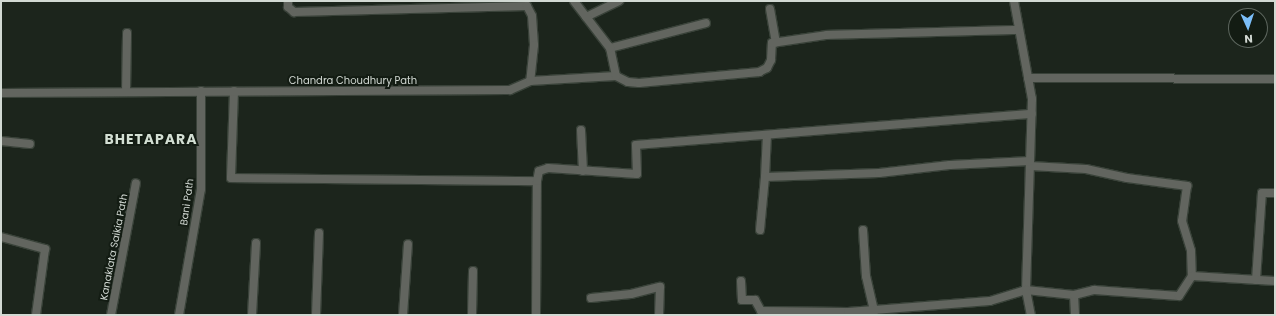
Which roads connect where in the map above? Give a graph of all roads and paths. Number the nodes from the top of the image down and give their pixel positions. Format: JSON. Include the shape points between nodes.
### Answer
{"nodes":[{"id":1,"x":288,"y":1,"type":"edge"},
{"id":2,"x":574,"y":1,"type":"edge"},
{"id":3,"x":619,"y":1,"type":"edge"},
{"id":4,"x":1014,"y":1,"type":"edge"},
{"id":5,"x":770,"y":9,"type":"dead end"},
{"id":6,"x":586,"y":17,"type":"junction"},
{"id":7,"x":706,"y":23,"type":"dead end"},
{"id":8,"x":1019,"y":30,"type":"junction"},
{"id":9,"x":127,"y":33,"type":"dead end"},
{"id":10,"x":776,"y":42,"type":"junction"},
{"id":11,"x":610,"y":48,"type":"junction"},
{"id":12,"x":616,"y":76,"type":"junction"},
{"id":13,"x":1028,"y":78,"type":"junction"},
{"id":14,"x":1275,"y":79,"type":"edge"},
{"id":15,"x":530,"y":81,"type":"junction"},
{"id":16,"x":201,"y":91,"type":"junction"},
{"id":17,"x":234,"y":91,"type":"junction"},
{"id":18,"x":126,"y":92,"type":"junction"},
{"id":19,"x":1,"y":93,"type":"edge"},
{"id":20,"x":1032,"y":114,"type":"junction"},
{"id":21,"x":581,"y":130,"type":"dead end"},
{"id":22,"x":767,"y":135,"type":"junction"},
{"id":23,"x":1,"y":141,"type":"edge"},
{"id":24,"x":30,"y":144,"type":"dead end"},
{"id":25,"x":1030,"y":164,"type":"junction"},
{"id":26,"x":583,"y":171,"type":"junction"},
{"id":27,"x":765,"y":177,"type":"junction"},
{"id":28,"x":537,"y":181,"type":"junction"},
{"id":29,"x":136,"y":183,"type":"dead end"},
{"id":30,"x":1275,"y":193,"type":"edge"},
{"id":31,"x":760,"y":230,"type":"dead end"},
{"id":32,"x":863,"y":230,"type":"dead end"},
{"id":33,"x":319,"y":233,"type":"dead end"},
{"id":34,"x":1,"y":237,"type":"edge"},
{"id":35,"x":256,"y":243,"type":"dead end"},
{"id":36,"x":408,"y":244,"type":"dead end"},
{"id":37,"x":473,"y":272,"type":"dead end"},
{"id":38,"x":1192,"y":276,"type":"junction"},
{"id":39,"x":1256,"y":280,"type":"junction"},
{"id":40,"x":1275,"y":281,"type":"edge"},
{"id":41,"x":741,"y":282,"type":"dead end"},
{"id":42,"x":1026,"y":290,"type":"junction"},
{"id":43,"x":1074,"y":295,"type":"junction"},
{"id":44,"x":591,"y":298,"type":"dead end"},
{"id":45,"x":874,"y":311,"type":"junction"},
{"id":46,"x":848,"y":314,"type":"edge"},
{"id":47,"x":36,"y":315,"type":"edge"},
{"id":48,"x":111,"y":315,"type":"edge"},
{"id":49,"x":179,"y":315,"type":"edge"},
{"id":50,"x":252,"y":315,"type":"edge"},
{"id":51,"x":316,"y":315,"type":"edge"},
{"id":52,"x":403,"y":315,"type":"edge"},
{"id":53,"x":472,"y":315,"type":"edge"},
{"id":54,"x":536,"y":315,"type":"edge"},
{"id":55,"x":659,"y":315,"type":"edge"},
{"id":56,"x":1031,"y":315,"type":"edge"},
{"id":57,"x":1075,"y":315,"type":"edge"}],
"edges":[{"from":1,"to":15,"type":"street","via":[[288,7],[294,12],[527,6],[532,16],[534,45]]},
{"from":2,"to":6,"type":"street"},
{"from":3,"to":6,"type":"street"},
{"from":4,"to":8,"type":"street"},
{"from":5,"to":10,"type":"street"},
{"from":6,"to":11,"type":"street"},
{"from":7,"to":11,"type":"street"},
{"from":8,"to":10,"type":"street","via":[[827,35]]},
{"from":8,"to":13,"type":"street"},
{"from":9,"to":18,"type":"street"},
{"from":10,"to":12,"type":"street","via":[[772,44],[767,68],[759,72],[639,83],[628,82]]},
{"from":11,"to":12,"type":"street"},
{"from":12,"to":15,"type":"street","name":"Chandra Choudhury Path"},
{"from":13,"to":14,"type":"street"},
{"from":13,"to":20,"type":"street"},
{"from":15,"to":17,"type":"street","name":"Chandra Choudhury Path","via":[[510,90]]},
{"from":16,"to":17,"type":"street","name":"Chandra Choudhury Path"},
{"from":16,"to":18,"type":"street","name":"Chandra Choudhury Path"},
{"from":16,"to":49,"type":"street","name":"Bani Path","via":[[200,189]]},
{"from":17,"to":28,"type":"street","via":[[231,178]]},
{"from":18,"to":19,"type":"street","name":"Chandra Choudhury Path"},
{"from":20,"to":22,"type":"street"},
{"from":20,"to":25,"type":"street"},
{"from":21,"to":26,"type":"street"},
{"from":22,"to":26,"type":"street","via":[[636,145],[636,174]]},
{"from":22,"to":27,"type":"street"},
{"from":23,"to":24,"type":"street"},
{"from":25,"to":27,"type":"street","via":[[950,165],[879,173]]},
{"from":25,"to":38,"type":"street","via":[[1086,169],[1127,178],[1187,186],[1182,221],[1191,251]]},
{"from":25,"to":42,"type":"street"},
{"from":26,"to":28,"type":"street","via":[[548,168],[539,171]]},
{"from":27,"to":31,"type":"street"},
{"from":28,"to":54,"type":"street"},
{"from":29,"to":48,"type":"street","name":"Kanaklata Saikia Path"},
{"from":30,"to":39,"type":"street","via":[[1262,193]]},
{"from":32,"to":45,"type":"street","via":[[866,276]]},
{"from":33,"to":51,"type":"street"},
{"from":34,"to":47,"type":"street","via":[[45,249]]},
{"from":35,"to":50,"type":"street"},
{"from":36,"to":52,"type":"street"},
{"from":37,"to":53,"type":"street"},
{"from":38,"to":39,"type":"street"},
{"from":38,"to":43,"type":"street","via":[[1179,296],[1094,290]]},
{"from":39,"to":40,"type":"street"},
{"from":41,"to":46,"type":"street","via":[[742,300],[755,300],[761,311]]},
{"from":42,"to":43,"type":"street"},
{"from":42,"to":45,"type":"street","via":[[990,301]]},
{"from":42,"to":56,"type":"street"},
{"from":43,"to":57,"type":"street"},
{"from":44,"to":55,"type":"street","via":[[631,294],[660,287]]},
{"from":45,"to":46,"type":"street"}]}
